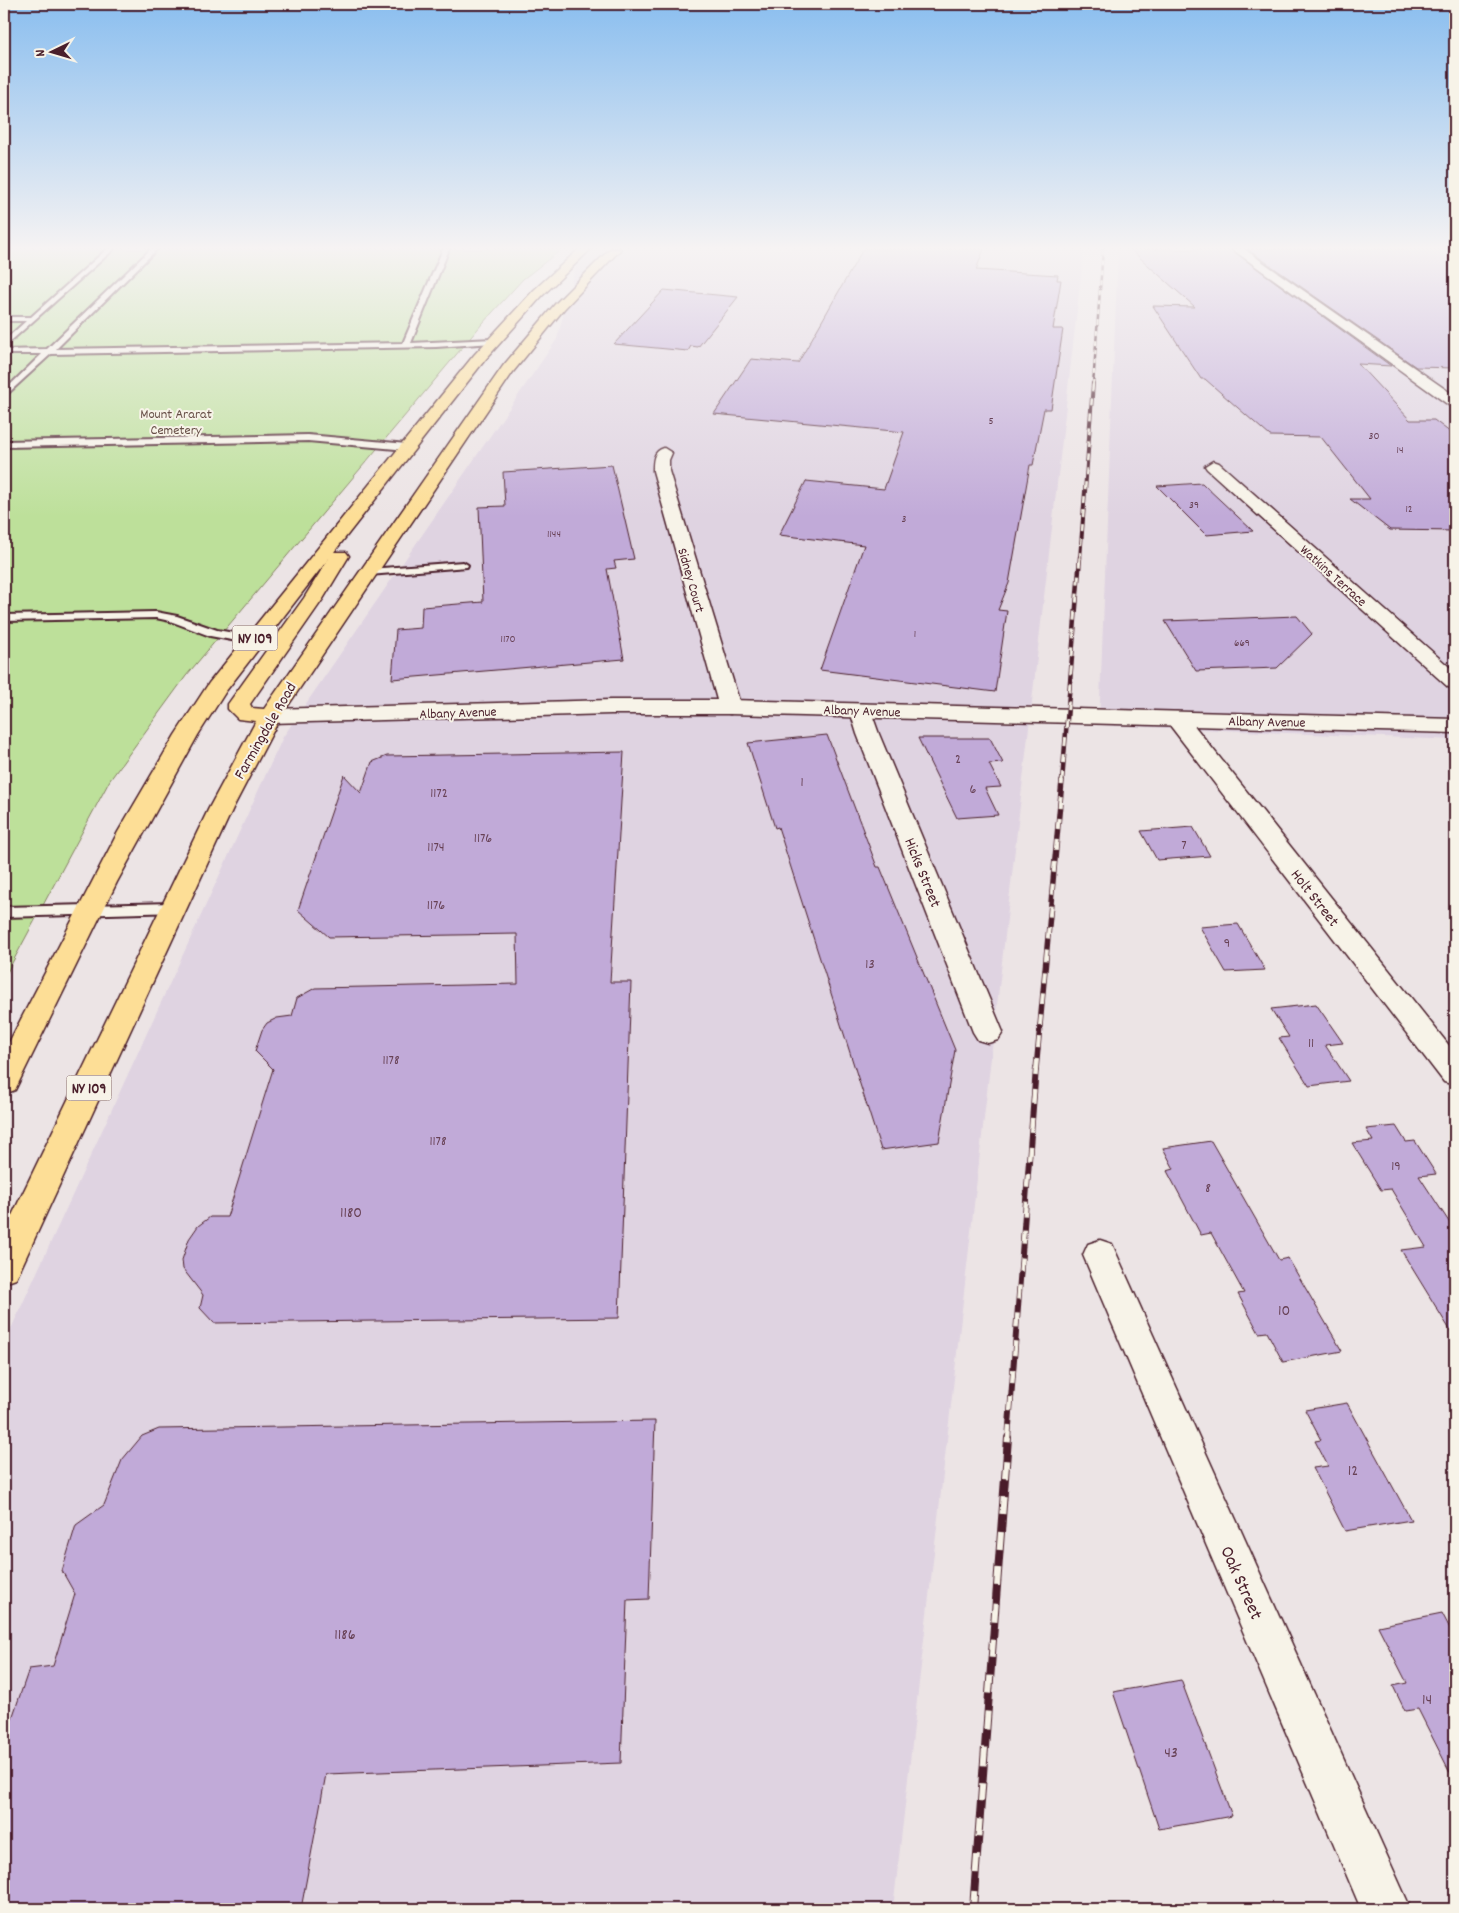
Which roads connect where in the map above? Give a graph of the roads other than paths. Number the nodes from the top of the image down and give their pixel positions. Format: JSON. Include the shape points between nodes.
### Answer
{"nodes":[{"id":1,"x":62,"y":338,"type":"edge"},
{"id":2,"x":410,"y":338,"type":"edge"},
{"id":3,"x":496,"y":338,"type":"edge"},
{"id":4,"x":532,"y":338,"type":"edge"},
{"id":5,"x":1363,"y":338,"type":"edge"},
{"id":6,"x":493,"y":341,"type":"junction"},
{"id":7,"x":408,"y":342,"type":"junction"},
{"id":8,"x":56,"y":344,"type":"junction"},
{"id":9,"x":4,"y":345,"type":"edge"},
{"id":10,"x":49,"y":351,"type":"junction"},
{"id":11,"x":4,"y":352,"type":"edge"},
{"id":12,"x":4,"y":395,"type":"edge"},
{"id":13,"x":1455,"y":403,"type":"edge"},
{"id":14,"x":4,"y":444,"type":"edge"},
{"id":15,"x":407,"y":447,"type":"junction"},
{"id":16,"x":664,"y":453,"type":"dead end"},
{"id":17,"x":1213,"y":466,"type":"dead end"},
{"id":18,"x":361,"y":507,"type":"junction"},
{"id":19,"x":463,"y":565,"type":"dead end"},
{"id":20,"x":369,"y":572,"type":"junction"},
{"id":21,"x":4,"y":618,"type":"edge"},
{"id":22,"x":253,"y":640,"type":"junction"},
{"id":23,"x":1455,"y":684,"type":"edge"},
{"id":24,"x":730,"y":707,"type":"junction"},
{"id":25,"x":862,"y":711,"type":"junction"},
{"id":26,"x":270,"y":716,"type":"junction"},
{"id":27,"x":1177,"y":719,"type":"junction"},
{"id":28,"x":1455,"y":726,"type":"edge"},
{"id":29,"x":173,"y":908,"type":"junction"},
{"id":30,"x":89,"y":910,"type":"junction"},
{"id":31,"x":4,"y":912,"type":"edge"},
{"id":32,"x":988,"y":1032,"type":"dead end"},
{"id":33,"x":1455,"y":1074,"type":"edge"},
{"id":34,"x":4,"y":1082,"type":"edge"},
{"id":35,"x":1100,"y":1255,"type":"dead end"},
{"id":36,"x":4,"y":1268,"type":"edge"},
{"id":37,"x":1386,"y":1909,"type":"edge"}],
"edges":[{"from":1,"to":8,"type":"lane"},
{"from":2,"to":7,"type":"lane"},
{"from":3,"to":6,"type":"main road","number":"NY 109"},
{"from":4,"to":20,"type":"main road","name":"Farmingdale Road","number":"NY 109"},
{"from":5,"to":13,"type":"street"},
{"from":6,"to":7,"type":"lane"},
{"from":6,"to":15,"type":"main road","number":"NY 109"},
{"from":7,"to":8,"type":"lane"},
{"from":7,"to":10,"type":"lane"},
{"from":8,"to":9,"type":"lane"},
{"from":8,"to":10,"type":"lane"},
{"from":10,"to":11,"type":"lane"},
{"from":10,"to":12,"type":"lane"},
{"from":14,"to":15,"type":"lane","via":[[308,438]]},
{"from":15,"to":18,"type":"main road","number":"NY 109"},
{"from":16,"to":24,"type":"street","name":"Sidney Court","via":[[661,472]]},
{"from":17,"to":23,"type":"street","name":"Watkins Terrace"},
{"from":18,"to":22,"type":"main road","number":"NY 109"},
{"from":18,"to":26,"type":"main road","via":[[353,535],[313,599],[239,704],[239,709],[246,714]]},
{"from":19,"to":20,"type":"lane"},
{"from":20,"to":26,"type":"main road","name":"Farmingdale Road","number":"NY 109"},
{"from":21,"to":22,"type":"lane","via":[[156,615],[214,633]]},
{"from":22,"to":30,"type":"main road","number":"NY 109","via":[[180,743]]},
{"from":24,"to":25,"type":"street","name":"Albany Avenue"},
{"from":24,"to":26,"type":"street","name":"Albany Avenue"},
{"from":25,"to":27,"type":"street","name":"Albany Avenue"},
{"from":25,"to":32,"type":"street","name":"Hicks Street","via":[[868,734]]},
{"from":26,"to":29,"type":"main road","name":"Farmingdale Road","number":"NY 109"},
{"from":27,"to":28,"type":"street","name":"Albany Avenue"},
{"from":27,"to":33,"type":"street","name":"Holt Street"},
{"from":29,"to":30,"type":"lane"},
{"from":29,"to":36,"type":"main road","name":"Farmingdale Road","number":"NY 109"},
{"from":30,"to":31,"type":"lane"},
{"from":30,"to":34,"type":"main road","number":"NY 109"},
{"from":35,"to":37,"type":"street","name":"Oak Street"}]}
